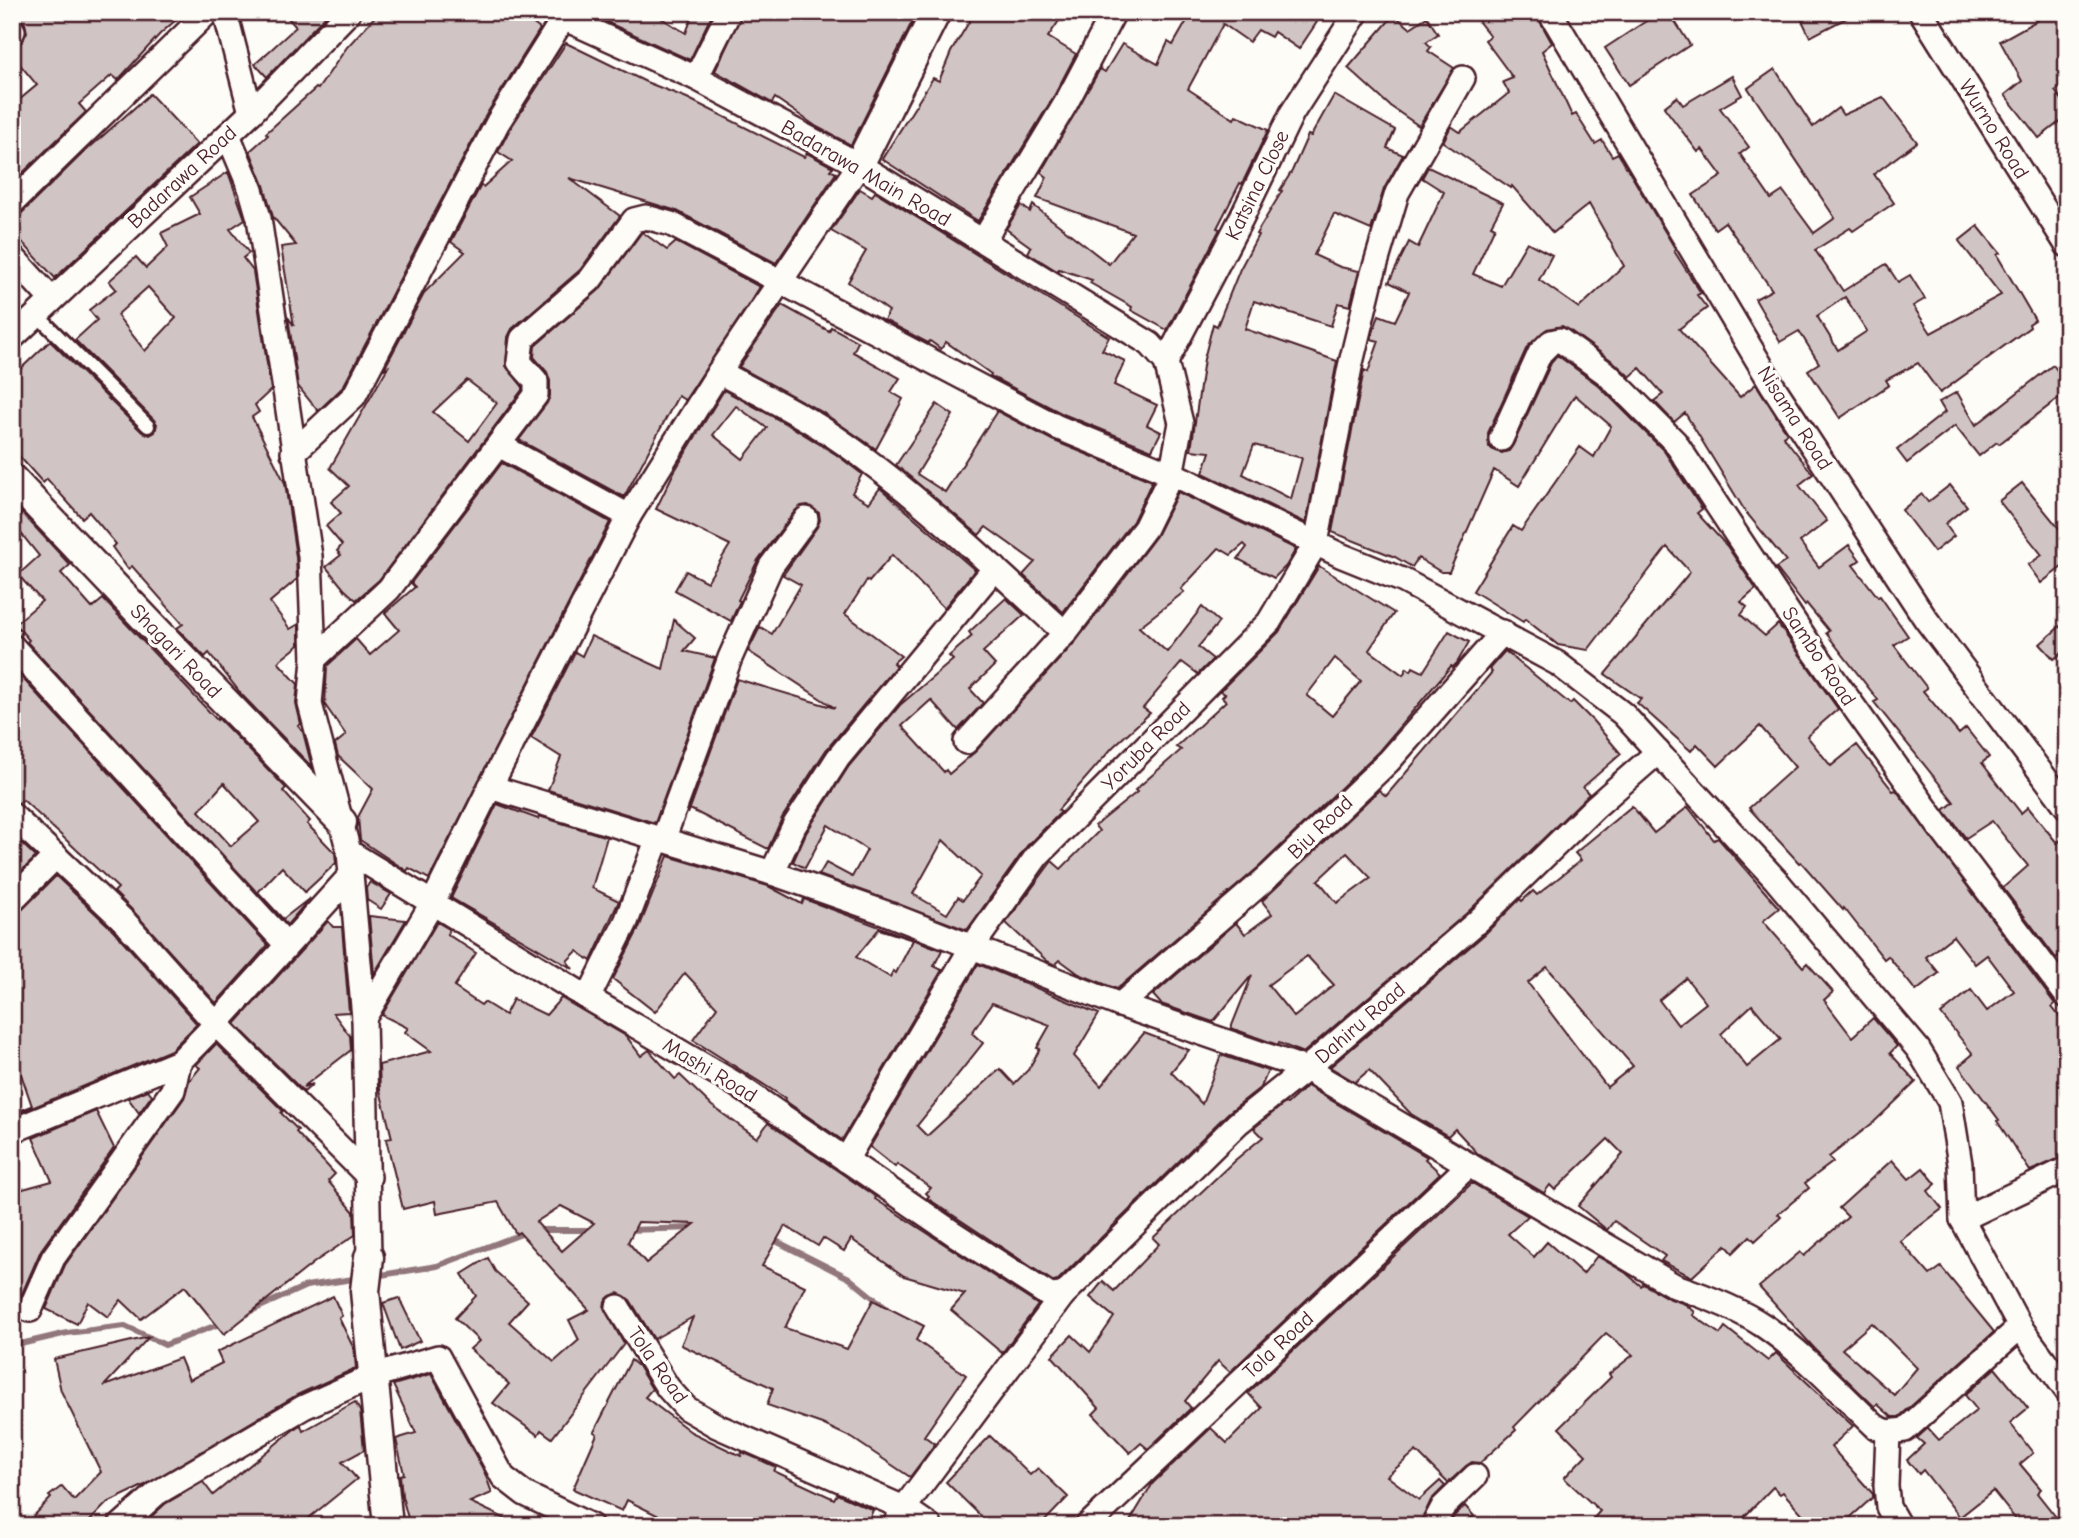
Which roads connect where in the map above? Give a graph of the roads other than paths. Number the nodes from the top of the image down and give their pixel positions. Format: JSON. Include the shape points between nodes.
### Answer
{"nodes":[{"id":1,"x":208,"y":12,"type":"edge"},
{"id":2,"x":225,"y":12,"type":"edge"},
{"id":3,"x":349,"y":12,"type":"edge"},
{"id":4,"x":729,"y":12,"type":"edge"},
{"id":5,"x":936,"y":12,"type":"edge"},
{"id":6,"x":1114,"y":12,"type":"edge"},
{"id":7,"x":1357,"y":12,"type":"edge"},
{"id":8,"x":1550,"y":12,"type":"edge"},
{"id":9,"x":1921,"y":12,"type":"edge"},
{"id":10,"x":556,"y":15,"type":"edge"},
{"id":11,"x":696,"y":78,"type":"junction"},
{"id":12,"x":1463,"y":78,"type":"dead end"},
{"id":13,"x":251,"y":113,"type":"junction"},
{"id":14,"x":228,"y":135,"type":"junction"},
{"id":15,"x":859,"y":165,"type":"junction"},
{"id":16,"x":12,"y":202,"type":"edge"},
{"id":17,"x":982,"y":241,"type":"junction"},
{"id":18,"x":2067,"y":246,"type":"edge"},
{"id":19,"x":12,"y":256,"type":"edge"},
{"id":20,"x":781,"y":281,"type":"junction"},
{"id":21,"x":45,"y":307,"type":"junction"},
{"id":22,"x":12,"y":338,"type":"edge"},
{"id":23,"x":1166,"y":362,"type":"junction"},
{"id":24,"x":719,"y":372,"type":"junction"},
{"id":25,"x":148,"y":426,"type":"dead end"},
{"id":26,"x":1501,"y":439,"type":"dead end"},
{"id":27,"x":499,"y":445,"type":"junction"},
{"id":28,"x":293,"y":453,"type":"junction"},
{"id":29,"x":1171,"y":475,"type":"junction"},
{"id":30,"x":12,"y":479,"type":"edge"},
{"id":31,"x":629,"y":516,"type":"junction"},
{"id":32,"x":806,"y":519,"type":"dead end"},
{"id":33,"x":1316,"y":543,"type":"junction"},
{"id":34,"x":995,"y":568,"type":"junction"},
{"id":35,"x":1503,"y":632,"type":"junction"},
{"id":36,"x":1065,"y":633,"type":"junction"},
{"id":37,"x":12,"y":646,"type":"edge"},
{"id":38,"x":314,"y":659,"type":"junction"},
{"id":39,"x":967,"y":742,"type":"dead end"},
{"id":40,"x":1658,"y":752,"type":"junction"},
{"id":41,"x":490,"y":787,"type":"junction"},
{"id":42,"x":2067,"y":807,"type":"edge"},
{"id":43,"x":12,"y":815,"type":"edge"},
{"id":44,"x":342,"y":822,"type":"junction"},
{"id":45,"x":661,"y":839,"type":"junction"},
{"id":46,"x":349,"y":852,"type":"junction"},
{"id":47,"x":56,"y":856,"type":"junction"},
{"id":48,"x":772,"y":873,"type":"junction"},
{"id":49,"x":351,"y":875,"type":"junction"},
{"id":50,"x":12,"y":900,"type":"edge"},
{"id":51,"x":433,"y":902,"type":"junction"},
{"id":52,"x":287,"y":945,"type":"junction"},
{"id":53,"x":972,"y":947,"type":"junction"},
{"id":54,"x":2067,"y":996,"type":"edge"},
{"id":55,"x":588,"y":998,"type":"junction"},
{"id":56,"x":1120,"y":1005,"type":"junction"},
{"id":57,"x":365,"y":1018,"type":"junction"},
{"id":58,"x":216,"y":1024,"type":"junction"},
{"id":59,"x":178,"y":1062,"type":"junction"},
{"id":60,"x":1306,"y":1069,"type":"junction"},
{"id":61,"x":12,"y":1131,"type":"edge"},
{"id":62,"x":846,"y":1160,"type":"junction"},
{"id":63,"x":1469,"y":1165,"type":"junction"},
{"id":64,"x":2067,"y":1169,"type":"edge"},
{"id":65,"x":369,"y":1177,"type":"junction"},
{"id":66,"x":1962,"y":1219,"type":"junction"},
{"id":67,"x":369,"y":1257,"type":"joint"},
{"id":68,"x":1063,"y":1295,"type":"junction"},
{"id":69,"x":618,"y":1307,"type":"dead end"},
{"id":70,"x":30,"y":1310,"type":"dead end"},
{"id":71,"x":2020,"y":1327,"type":"junction"},
{"id":72,"x":373,"y":1376,"type":"junction"},
{"id":73,"x":2067,"y":1391,"type":"edge"},
{"id":74,"x":1888,"y":1433,"type":"junction"},
{"id":75,"x":1475,"y":1476,"type":"dead end"},
{"id":76,"x":899,"y":1517,"type":"edge"},
{"id":77,"x":120,"y":1526,"type":"edge"},
{"id":78,"x":388,"y":1526,"type":"edge"},
{"id":79,"x":590,"y":1526,"type":"edge"},
{"id":80,"x":930,"y":1526,"type":"edge"},
{"id":81,"x":1087,"y":1526,"type":"edge"},
{"id":82,"x":1433,"y":1526,"type":"edge"},
{"id":83,"x":1899,"y":1526,"type":"edge"}],
"edges":[{"from":1,"to":16,"type":"street"},
{"from":2,"to":13,"type":"street"},
{"from":3,"to":13,"type":"street","name":"Badarawa Road"},
{"from":4,"to":11,"type":"street"},
{"from":5,"to":15,"type":"street"},
{"from":6,"to":17,"type":"street","via":[[1066,103]]},
{"from":7,"to":23,"type":"street","name":"Katsina Close","via":[[1292,113]]},
{"from":8,"to":42,"type":"street","name":"Nisama Road","via":[[1773,386],[1925,618]]},
{"from":9,"to":18,"type":"street","name":"Wurno Road"},
{"from":10,"to":11,"type":"street","name":"Badarawa Main Road"},
{"from":10,"to":28,"type":"street","via":[[354,396]]},
{"from":11,"to":15,"type":"street","name":"Badarawa Main Road"},
{"from":12,"to":33,"type":"street","name":"Yoruba Road","via":[[1397,193],[1356,342]]},
{"from":13,"to":14,"type":"street","name":"Badarawa Road"},
{"from":14,"to":21,"type":"street","name":"Badarawa Road"},
{"from":14,"to":28,"type":"street","via":[[259,218]]},
{"from":15,"to":17,"type":"street","name":"Badarawa Main Road"},
{"from":15,"to":20,"type":"street"},
{"from":17,"to":23,"type":"street","name":"Badarawa Main Road","via":[[1150,344]]},
{"from":19,"to":21,"type":"street"},
{"from":20,"to":24,"type":"street"},
{"from":20,"to":27,"type":"street","via":[[671,224],[646,217],[634,220],[590,280],[522,339],[519,362],[536,381],[536,396]]},
{"from":20,"to":29,"type":"street","via":[[1057,427]]},
{"from":21,"to":22,"type":"street","name":"Badarawa Road"},
{"from":21,"to":25,"type":"lane"},
{"from":23,"to":29,"type":"street","via":[[1181,423]]},
{"from":24,"to":31,"type":"street"},
{"from":24,"to":34,"type":"street","via":[[844,443]]},
{"from":26,"to":54,"type":"street","name":"Sambo Road","via":[[1540,354],[1551,342],[1560,340],[1607,374],[1675,442],[1811,647]]},
{"from":27,"to":31,"type":"street"},
{"from":27,"to":38,"type":"street","via":[[389,589]]},
{"from":28,"to":38,"type":"street","via":[[310,555]]},
{"from":29,"to":33,"type":"street"},
{"from":29,"to":36,"type":"street","via":[[1145,528]]},
{"from":30,"to":44,"type":"street","name":"Shagari Road"},
{"from":31,"to":41,"type":"street"},
{"from":32,"to":45,"type":"street","via":[[771,566]]},
{"from":33,"to":35,"type":"street","via":[[1402,580]]},
{"from":33,"to":53,"type":"street","name":"Yoruba Road","via":[[1269,622],[1037,856]]},
{"from":34,"to":36,"type":"street"},
{"from":34,"to":48,"type":"street","via":[[838,758],[794,826]]},
{"from":35,"to":40,"type":"street","via":[[1557,663],[1623,714]]},
{"from":35,"to":56,"type":"street","name":"Biu Road","via":[[1389,761],[1269,876]]},
{"from":36,"to":39,"type":"street"},
{"from":37,"to":52,"type":"street"},
{"from":38,"to":44,"type":"street","via":[[310,704]]},
{"from":40,"to":60,"type":"street","name":"Dahiru Road","via":[[1477,922]]},
{"from":40,"to":66,"type":"street","via":[[1776,880],[1918,1049],[1951,1101]]},
{"from":41,"to":45,"type":"street"},
{"from":41,"to":51,"type":"street"},
{"from":43,"to":47,"type":"street"},
{"from":44,"to":46,"type":"street"},
{"from":45,"to":48,"type":"street"},
{"from":45,"to":55,"type":"street"},
{"from":46,"to":49,"type":"street"},
{"from":46,"to":51,"type":"street","name":"Mashi Road"},
{"from":47,"to":50,"type":"street"},
{"from":47,"to":58,"type":"street","via":[[124,921]]},
{"from":48,"to":53,"type":"street"},
{"from":49,"to":52,"type":"street"},
{"from":49,"to":57,"type":"street"},
{"from":51,"to":55,"type":"street","name":"Mashi Road"},
{"from":51,"to":57,"type":"street"},
{"from":52,"to":58,"type":"street"},
{"from":53,"to":56,"type":"street"},
{"from":53,"to":62,"type":"street","name":"Yoruba Road"},
{"from":55,"to":62,"type":"street","name":"Mashi Road","via":[[737,1084]]},
{"from":56,"to":60,"type":"street"},
{"from":57,"to":65,"type":"street"},
{"from":58,"to":59,"type":"street"},
{"from":58,"to":65,"type":"street"},
{"from":59,"to":61,"type":"street"},
{"from":59,"to":70,"type":"street","via":[[173,1090],[53,1258]]},
{"from":60,"to":63,"type":"street"},
{"from":60,"to":68,"type":"street","name":"Dahiru Road","via":[[1238,1123]]},
{"from":62,"to":68,"type":"street","name":"Mashi Road","via":[[1050,1296]]},
{"from":63,"to":74,"type":"street","via":[[1675,1286],[1714,1299],[1763,1325]]},
{"from":63,"to":81,"type":"street","name":"Tola Road"},
{"from":64,"to":66,"type":"street"},
{"from":65,"to":67,"type":"street"},
{"from":66,"to":71,"type":"street"},
{"from":67,"to":72,"type":"street","via":[[365,1291]]},
{"from":68,"to":76,"type":"street","name":"Dahiru Road"},
{"from":69,"to":76,"type":"street","name":"Tola Road","via":[[668,1388],[686,1408]]},
{"from":71,"to":73,"type":"street"},
{"from":71,"to":74,"type":"street","via":[[1905,1430]]},
{"from":72,"to":77,"type":"street","via":[[304,1408],[157,1493]]},
{"from":72,"to":78,"type":"street"},
{"from":72,"to":79,"type":"street","via":[[438,1357],[503,1477],[525,1494]]},
{"from":74,"to":83,"type":"street","via":[[1888,1507]]},
{"from":75,"to":82,"type":"street","via":[[1443,1507]]},
{"from":76,"to":80,"type":"street","name":"Tola Road"}]}
